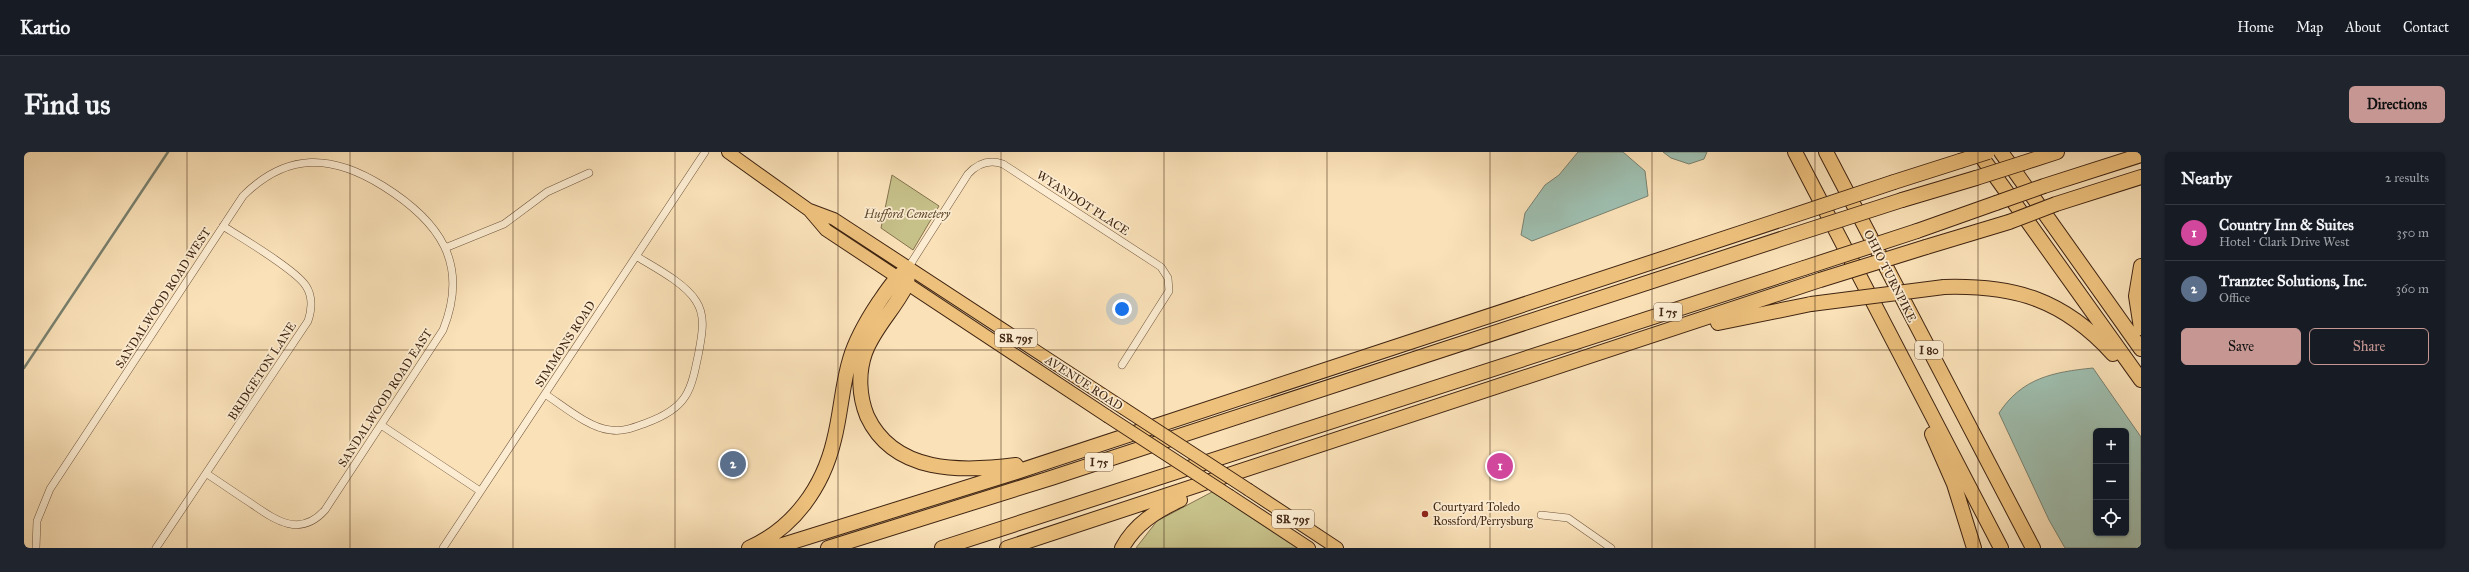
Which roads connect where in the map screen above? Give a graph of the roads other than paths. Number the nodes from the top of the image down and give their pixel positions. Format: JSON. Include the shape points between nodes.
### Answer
{"nodes":[{"id":1,"x":705,"y":152,"type":"edge"},
{"id":2,"x":728,"y":152,"type":"edge"},
{"id":3,"x":1796,"y":152,"type":"edge"},
{"id":4,"x":1826,"y":152,"type":"edge"},
{"id":5,"x":1978,"y":152,"type":"edge"},
{"id":6,"x":1988,"y":152,"type":"edge"},
{"id":7,"x":2001,"y":152,"type":"edge"},
{"id":8,"x":2057,"y":152,"type":"edge"},
{"id":9,"x":2141,"y":155,"type":"edge"},
{"id":10,"x":589,"y":173,"type":"dead end"},
{"id":11,"x":2141,"y":177,"type":"edge"},
{"id":12,"x":381,"y":185,"type":"joint"},
{"id":13,"x":809,"y":210,"type":"junction"},
{"id":14,"x":224,"y":226,"type":"junction"},
{"id":15,"x":445,"y":248,"type":"junction"},
{"id":16,"x":636,"y":256,"type":"junction"},
{"id":17,"x":2141,"y":266,"type":"edge"},
{"id":18,"x":908,"y":268,"type":"junction"},
{"id":19,"x":901,"y":282,"type":"junction"},
{"id":20,"x":1864,"y":284,"type":"junction"},
{"id":21,"x":1690,"y":324,"type":"junction"},
{"id":22,"x":2141,"y":328,"type":"edge"},
{"id":23,"x":2141,"y":349,"type":"edge"},
{"id":24,"x":1929,"y":352,"type":"junction"},
{"id":25,"x":1122,"y":365,"type":"dead end"},
{"id":26,"x":2141,"y":380,"type":"edge"},
{"id":27,"x":2141,"y":389,"type":"edge"},
{"id":28,"x":545,"y":394,"type":"junction"},
{"id":29,"x":381,"y":425,"type":"junction"},
{"id":30,"x":1054,"y":458,"type":"junction"},
{"id":31,"x":1264,"y":465,"type":"junction"},
{"id":32,"x":207,"y":474,"type":"junction"},
{"id":33,"x":480,"y":491,"type":"junction"},
{"id":34,"x":1541,"y":514,"type":"dead end"},
{"id":35,"x":36,"y":548,"type":"edge"},
{"id":36,"x":156,"y":548,"type":"edge"},
{"id":37,"x":443,"y":548,"type":"edge"},
{"id":38,"x":749,"y":548,"type":"edge"},
{"id":39,"x":773,"y":548,"type":"edge"},
{"id":40,"x":828,"y":548,"type":"edge"},
{"id":41,"x":942,"y":548,"type":"edge"},
{"id":42,"x":1007,"y":548,"type":"edge"},
{"id":43,"x":1122,"y":548,"type":"edge"},
{"id":44,"x":1309,"y":548,"type":"edge"},
{"id":45,"x":1337,"y":548,"type":"edge"},
{"id":46,"x":1611,"y":548,"type":"edge"},
{"id":47,"x":1974,"y":548,"type":"edge"},
{"id":48,"x":2001,"y":548,"type":"edge"},
{"id":49,"x":2033,"y":548,"type":"edge"},
{"id":50,"x":2041,"y":548,"type":"edge"}],
"edges":[{"from":1,"to":16,"type":"street","name":"SIMMONS ROAD"},
{"from":2,"to":13,"type":"main road","name":"AVENUE ROAD","number":"SR 795"},
{"from":3,"to":20,"type":"highway","number":"I 80"},
{"from":4,"to":24,"type":"highway","name":"OHIO TURNPIKE","number":"I 80"},
{"from":5,"to":26,"type":"highway"},
{"from":6,"to":30,"type":"highway","bridge":true},
{"from":7,"to":23,"type":"highway"},
{"from":8,"to":40,"type":"highway","number":"I 75","bridge":true},
{"from":9,"to":41,"type":"highway","number":"I 75","bridge":true,"via":[[1917,231]]},
{"from":10,"to":15,"type":"street","via":[[547,192],[504,224]]},
{"from":11,"to":21,"type":"highway","bridge":true},
{"from":12,"to":14,"type":"street","name":"SANDALWOOD ROAD WEST","via":[[339,163],[315,160],[292,163],[270,172],[251,187]]},
{"from":12,"to":15,"type":"street","name":"SANDALWOOD ROAD EAST","via":[[420,212],[435,230]]},
{"from":13,"to":18,"type":"main road","name":"AVENUE ROAD","number":"SR 795","via":[[834,219]]},
{"from":13,"to":19,"type":"main road","name":"AVENUE ROAD","number":"SR 795","via":[[826,230]]},
{"from":14,"to":32,"type":"street","name":"BRIDGETON LANE","via":[[298,276],[309,291],[311,309],[308,321]]},
{"from":14,"to":35,"type":"street","name":"SANDALWOOD ROAD WEST","via":[[50,489],[37,521]]},
{"from":15,"to":29,"type":"street","name":"SANDALWOOD ROAD EAST","via":[[452,285],[447,319],[434,346]]},
{"from":16,"to":28,"type":"street","name":"SIMMONS ROAD"},
{"from":16,"to":28,"type":"street","via":[[690,292],[700,308],[703,321],[702,338],[693,381],[685,399],[676,409],[662,417],[631,428],[613,431],[595,426]]},
{"from":17,"to":22,"type":"highway","via":[[2136,296]]},
{"from":18,"to":19,"type":"highway"},
{"from":18,"to":25,"type":"street","name":"WYANDOT PLACE","via":[[968,174],[985,163],[1003,164],[1161,267],[1166,273],[1169,291]]},
{"from":18,"to":45,"type":"main road","name":"AVENUE ROAD","number":"SR 795","bridge":true},
{"from":19,"to":30,"type":"highway","via":[[874,333],[862,366],[862,400],[876,432],[902,455],[935,466],[993,468]]},
{"from":19,"to":38,"type":"highway","via":[[856,343],[846,376],[834,440],[824,473],[816,488],[806,503],[782,528]]},
{"from":19,"to":44,"type":"main road","name":"AVENUE ROAD","number":"SR 795","bridge":true},
{"from":20,"to":47,"type":"highway","via":[[1954,484]]},
{"from":20,"to":48,"type":"highway","number":"I 80"},
{"from":21,"to":27,"type":"highway","bridge":true,"via":[[1708,326],[1811,304],[1944,287],[2003,289],[2025,294],[2058,308],[2082,324],[2100,339]]},
{"from":21,"to":31,"type":"highway"},
{"from":24,"to":49,"type":"highway","name":"OHIO TURNPIKE","number":"I 80"},
{"from":24,"to":50,"type":"highway"},
{"from":28,"to":33,"type":"street","name":"SIMMONS ROAD"},
{"from":29,"to":32,"type":"street","name":"SANDALWOOD ROAD EAST","via":[[325,510],[306,523],[294,525],[277,520]]},
{"from":29,"to":33,"type":"street"},
{"from":30,"to":39,"type":"highway"},
{"from":31,"to":42,"type":"highway"},
{"from":31,"to":43,"type":"highway","via":[[1165,506],[1141,523]]},
{"from":32,"to":36,"type":"street","name":"BRIDGETON LANE"},
{"from":33,"to":37,"type":"street","name":"SIMMONS ROAD"},
{"from":34,"to":46,"type":"street","via":[[1568,518]]}]}
